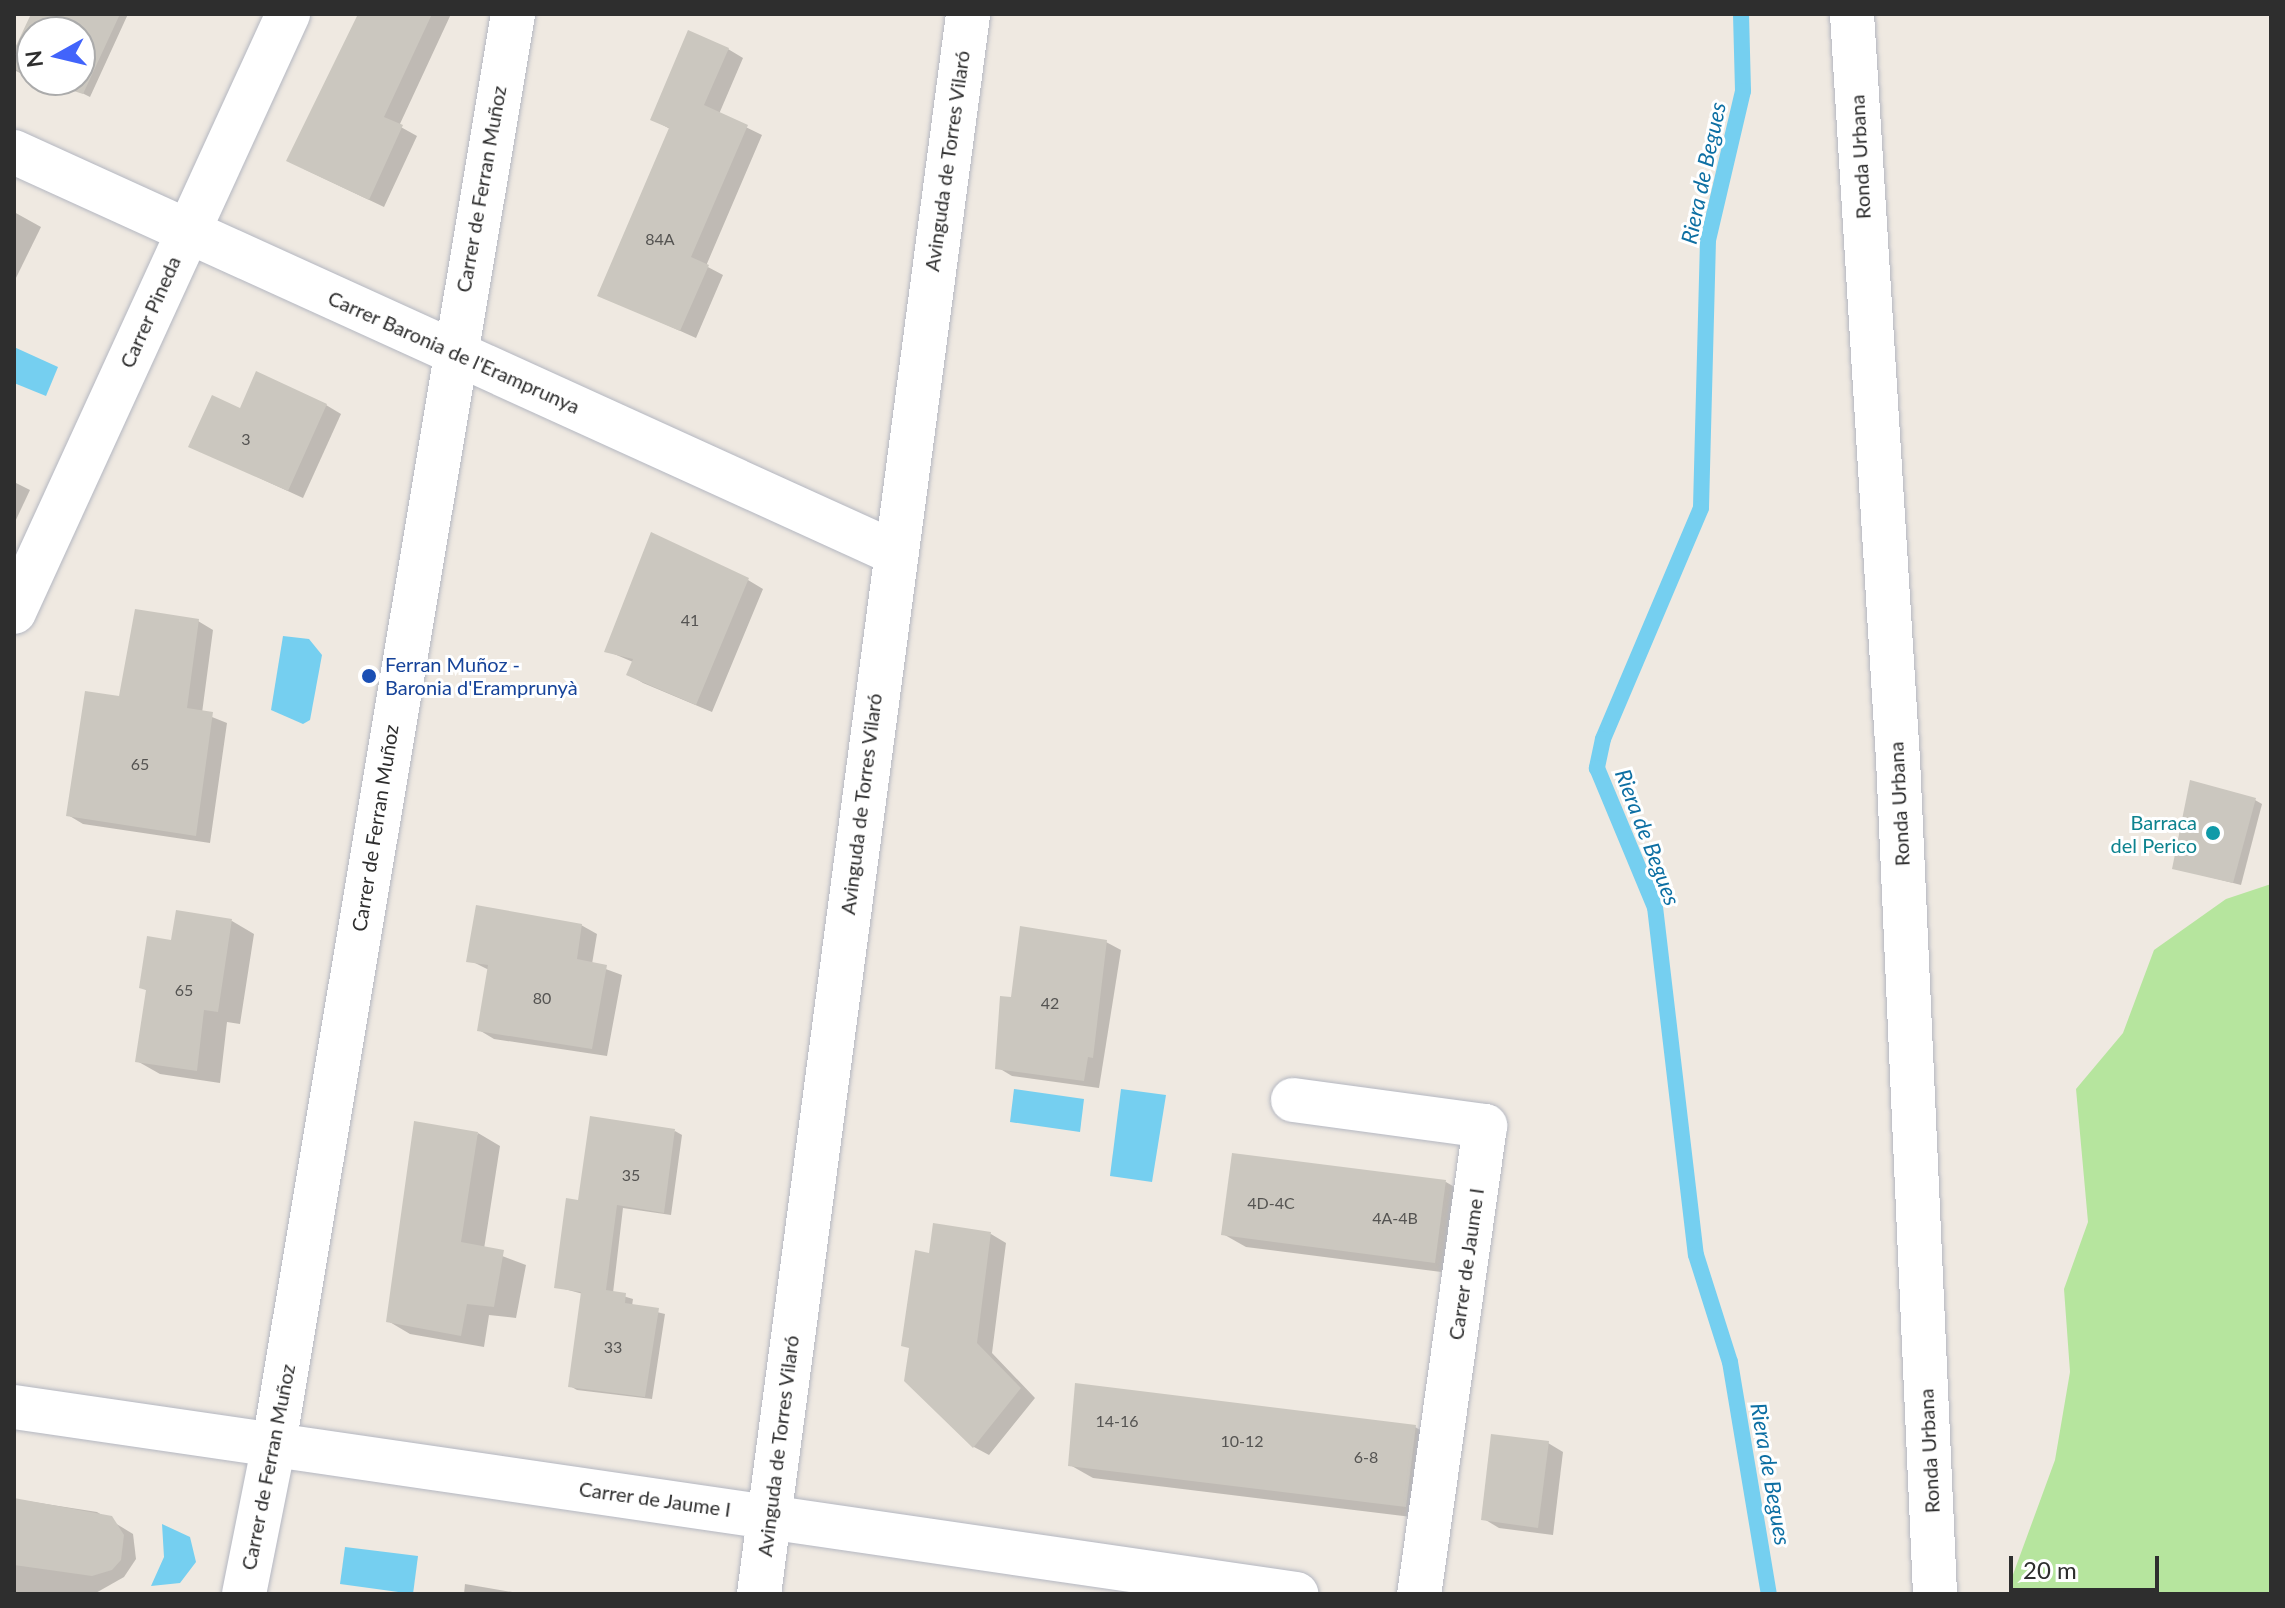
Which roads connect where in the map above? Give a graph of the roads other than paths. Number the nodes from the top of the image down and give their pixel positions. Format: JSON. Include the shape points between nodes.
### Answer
{"nodes":[{"id":1,"x":288,"y":14,"type":"edge"},
{"id":2,"x":513,"y":14,"type":"edge"},
{"id":3,"x":968,"y":14,"type":"edge"},
{"id":4,"x":1852,"y":14,"type":"edge"},
{"id":5,"x":14,"y":152,"type":"edge"},
{"id":6,"x":187,"y":230,"type":"junction"},
{"id":7,"x":452,"y":351,"type":"junction"},
{"id":8,"x":893,"y":552,"type":"junction"},
{"id":9,"x":14,"y":612,"type":"edge"},
{"id":10,"x":1293,"y":1100,"type":"dead end"},
{"id":11,"x":14,"y":1407,"type":"edge"},
{"id":12,"x":274,"y":1444,"type":"junction"},
{"id":13,"x":770,"y":1516,"type":"junction"},
{"id":14,"x":244,"y":1594,"type":"edge"},
{"id":15,"x":759,"y":1594,"type":"edge"},
{"id":16,"x":1296,"y":1594,"type":"edge"},
{"id":17,"x":1419,"y":1594,"type":"edge"},
{"id":18,"x":1935,"y":1594,"type":"edge"}],
"edges":[{"from":1,"to":6,"type":"street","name":"Carrer Pineda"},
{"from":2,"to":7,"type":"street","name":"Carrer de Ferran Muñoz"},
{"from":3,"to":8,"type":"street","name":"Avinguda de Torres Vilaró"},
{"from":4,"to":18,"type":"street","name":"Ronda Urbana","via":[[1898,759]]},
{"from":5,"to":6,"type":"street","name":"Carrer Baronia de l'Eramprunya"},
{"from":6,"to":7,"type":"street","name":"Carrer Baronia de l'Eramprunya"},
{"from":6,"to":9,"type":"street","name":"Carrer Pineda"},
{"from":7,"to":8,"type":"street","name":"Carrer Baronia de l'Eramprunya"},
{"from":7,"to":12,"type":"street","name":"Carrer de Ferran Muñoz"},
{"from":8,"to":13,"type":"street","name":"Avinguda de Torres Vilaró"},
{"from":10,"to":17,"type":"street","name":"Carrer de Jaume I","via":[[1485,1126]]},
{"from":11,"to":12,"type":"street","name":"Carrer de Jaume I"},
{"from":12,"to":13,"type":"street","name":"Carrer de Jaume I"},
{"from":12,"to":14,"type":"street","name":"Carrer de Ferran Muñoz"},
{"from":13,"to":15,"type":"street","name":"Avinguda de Torres Vilaró"},
{"from":13,"to":16,"type":"street","name":"Carrer de Jaume I"}]}
